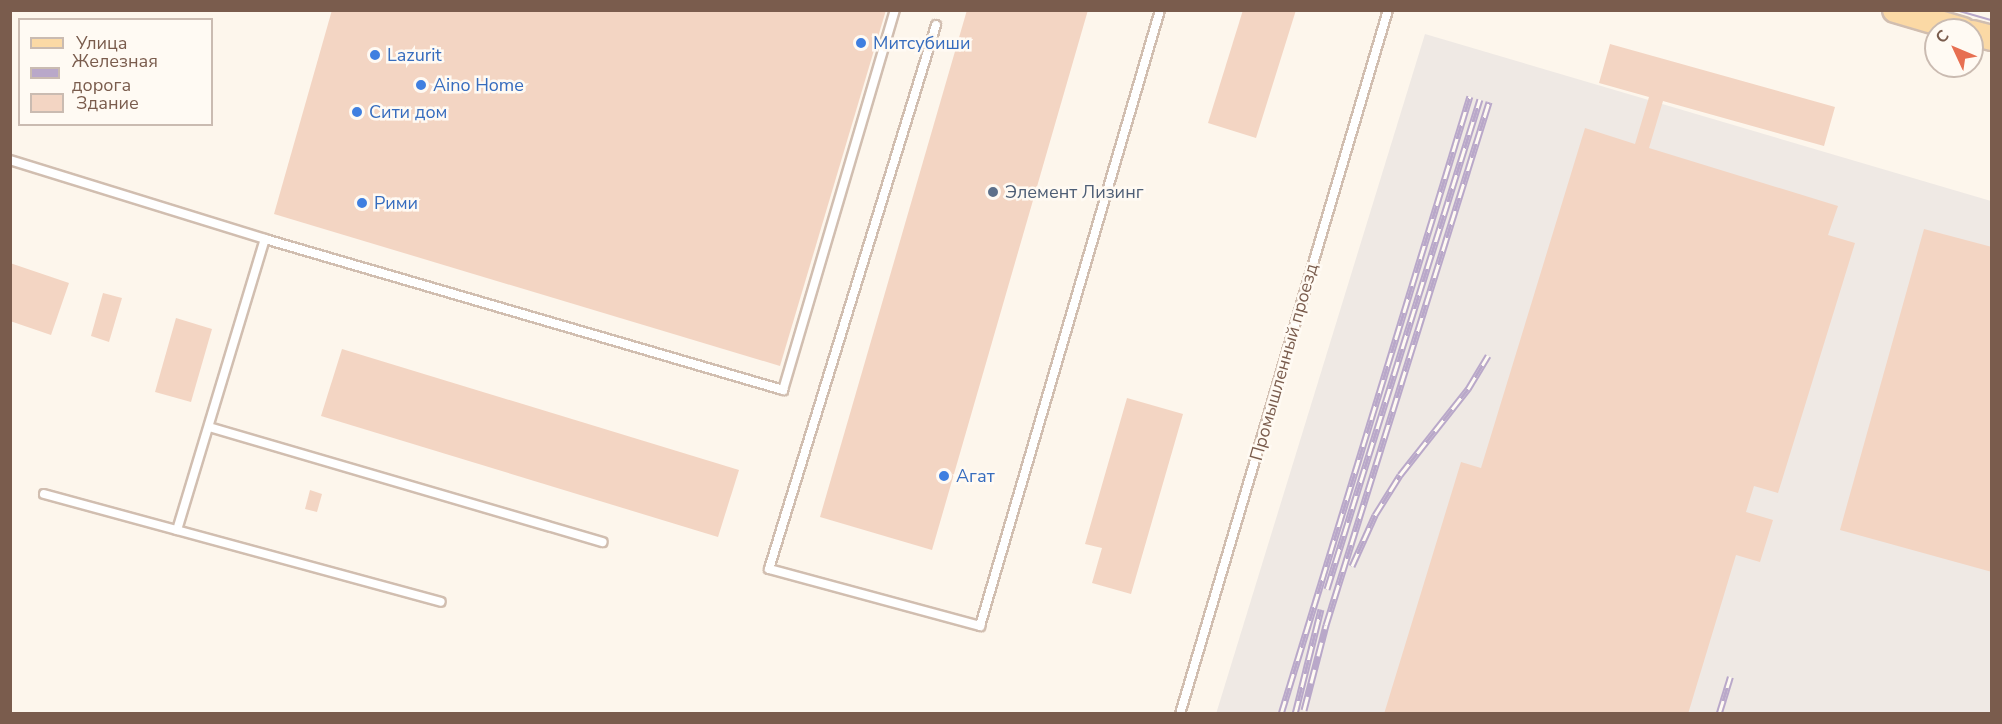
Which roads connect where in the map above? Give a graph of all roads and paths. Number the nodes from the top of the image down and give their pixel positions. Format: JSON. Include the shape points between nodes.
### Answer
{"nodes":[{"id":1,"x":895,"y":10,"type":"edge"},
{"id":2,"x":1160,"y":10,"type":"edge"},
{"id":3,"x":1388,"y":10,"type":"edge"},
{"id":4,"x":1895,"y":10,"type":"edge"},
{"id":5,"x":1924,"y":19,"type":"edge"},
{"id":6,"x":936,"y":25,"type":"dead end"},
{"id":7,"x":10,"y":160,"type":"edge"},
{"id":8,"x":265,"y":239,"type":"junction"},
{"id":9,"x":209,"y":427,"type":"junction"},
{"id":10,"x":44,"y":494,"type":"dead end"},
{"id":11,"x":177,"y":530,"type":"junction"},
{"id":12,"x":603,"y":542,"type":"dead end"},
{"id":13,"x":441,"y":602,"type":"dead end"},
{"id":14,"x":1180,"y":714,"type":"edge"}],
"edges":[{"from":1,"to":8,"type":"lane","via":[[783,390]]},
{"from":2,"to":6,"type":"lane","via":[[980,626],[769,569]]},
{"from":3,"to":14,"type":"lane","name":"Промышленный проезд"},
{"from":4,"to":5,"type":"main road"},
{"from":7,"to":8,"type":"lane"},
{"from":8,"to":9,"type":"lane"},
{"from":9,"to":11,"type":"lane"},
{"from":9,"to":12,"type":"lane"},
{"from":10,"to":11,"type":"lane"},
{"from":11,"to":13,"type":"lane"}]}
